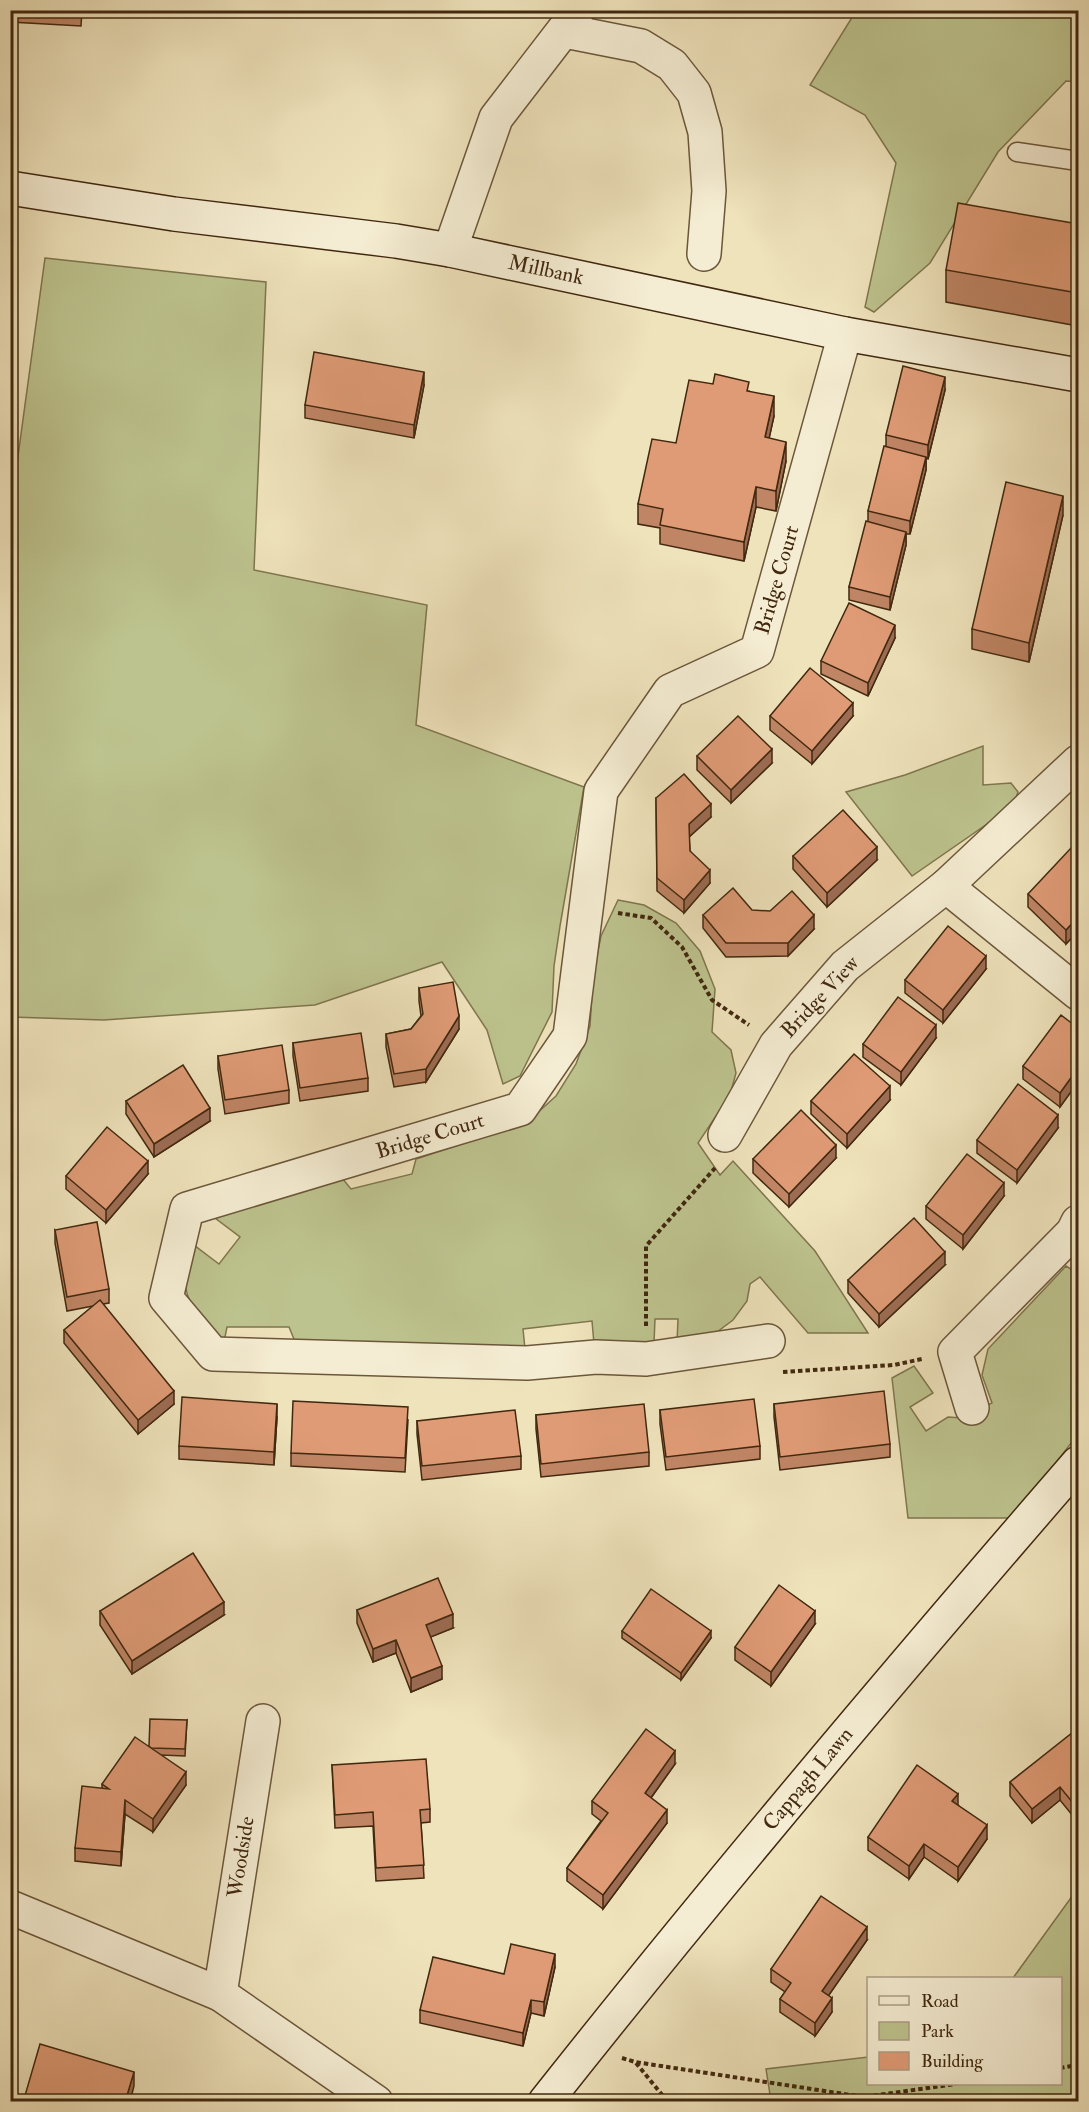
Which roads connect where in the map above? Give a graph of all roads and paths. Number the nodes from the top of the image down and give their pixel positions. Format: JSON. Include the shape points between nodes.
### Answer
{"nodes":[{"id":1,"x":571,"y":21,"type":"edge"},
{"id":2,"x":1017,"y":152,"type":"dead end"},
{"id":3,"x":1078,"y":161,"type":"edge"},
{"id":4,"x":10,"y":188,"type":"edge"},
{"id":5,"x":450,"y":250,"type":"junction"},
{"id":6,"x":704,"y":254,"type":"dead end"},
{"id":7,"x":845,"y":334,"type":"junction"},
{"id":8,"x":1078,"y":375,"type":"edge"},
{"id":9,"x":1078,"y":762,"type":"edge"},
{"id":10,"x":946,"y":886,"type":"junction"},
{"id":11,"x":586,"y":909,"type":"junction"},
{"id":12,"x":1078,"y":993,"type":"edge"},
{"id":13,"x":776,"y":1045,"type":"junction"},
{"id":14,"x":725,"y":1135,"type":"dead end"},
{"id":15,"x":1078,"y":1222,"type":"edge"},
{"id":16,"x":768,"y":1341,"type":"dead end"},
{"id":17,"x":972,"y":1408,"type":"dead end"},
{"id":18,"x":1078,"y":1463,"type":"edge"},
{"id":19,"x":262,"y":1721,"type":"dead end"},
{"id":20,"x":10,"y":1907,"type":"edge"},
{"id":21,"x":220,"y":1994,"type":"junction"},
{"id":22,"x":587,"y":2048,"type":"junction"},
{"id":23,"x":635,"y":2062,"type":"junction"},
{"id":24,"x":1078,"y":2065,"type":"edge"},
{"id":25,"x":1062,"y":2068,"type":"edge"},
{"id":26,"x":949,"y":2085,"type":"edge"},
{"id":27,"x":376,"y":2102,"type":"edge"},
{"id":28,"x":545,"y":2102,"type":"edge"},
{"id":29,"x":668,"y":2102,"type":"edge"}],
"edges":[{"from":1,"to":5,"type":"street","via":[[496,118]]},
{"from":1,"to":6,"type":"street","via":[[641,46],[672,64],[694,93],[705,132],[709,191]]},
{"from":2,"to":3,"type":"lane"},
{"from":4,"to":5,"type":"street","name":"Millbank"},
{"from":5,"to":7,"type":"street","name":"Millbank"},
{"from":7,"to":8,"type":"street","name":"Millbank"},
{"from":7,"to":11,"type":"street","name":"Bridge Court","via":[[757,651],[670,691],[601,790]]},
{"from":9,"to":10,"type":"street","name":"Bridge View"},
{"from":10,"to":12,"type":"street"},
{"from":10,"to":13,"type":"street","name":"Bridge View","via":[[845,966]]},
{"from":11,"to":13,"type":"path","via":[[651,918],[682,947],[712,1000]]},
{"from":11,"to":16,"type":"street","name":"Bridge Court","via":[[570,1036],[520,1109],[187,1209],[166,1298],[213,1354],[527,1363],[596,1357],[646,1359]]},
{"from":13,"to":14,"type":"street","name":"Bridge View"},
{"from":15,"to":17,"type":"street","via":[[1073,1232],[955,1353]]},
{"from":18,"to":22,"type":"street","name":"Cappagh Lawn","via":[[905,1663]]},
{"from":19,"to":21,"type":"street","name":"Woodside"},
{"from":20,"to":21,"type":"street"},
{"from":21,"to":27,"type":"street"},
{"from":22,"to":23,"type":"path"},
{"from":22,"to":28,"type":"street","name":"Cappagh Lawn"},
{"from":23,"to":26,"type":"path","via":[[864,2097]]},
{"from":23,"to":29,"type":"path"},
{"from":24,"to":25,"type":"path"}]}
